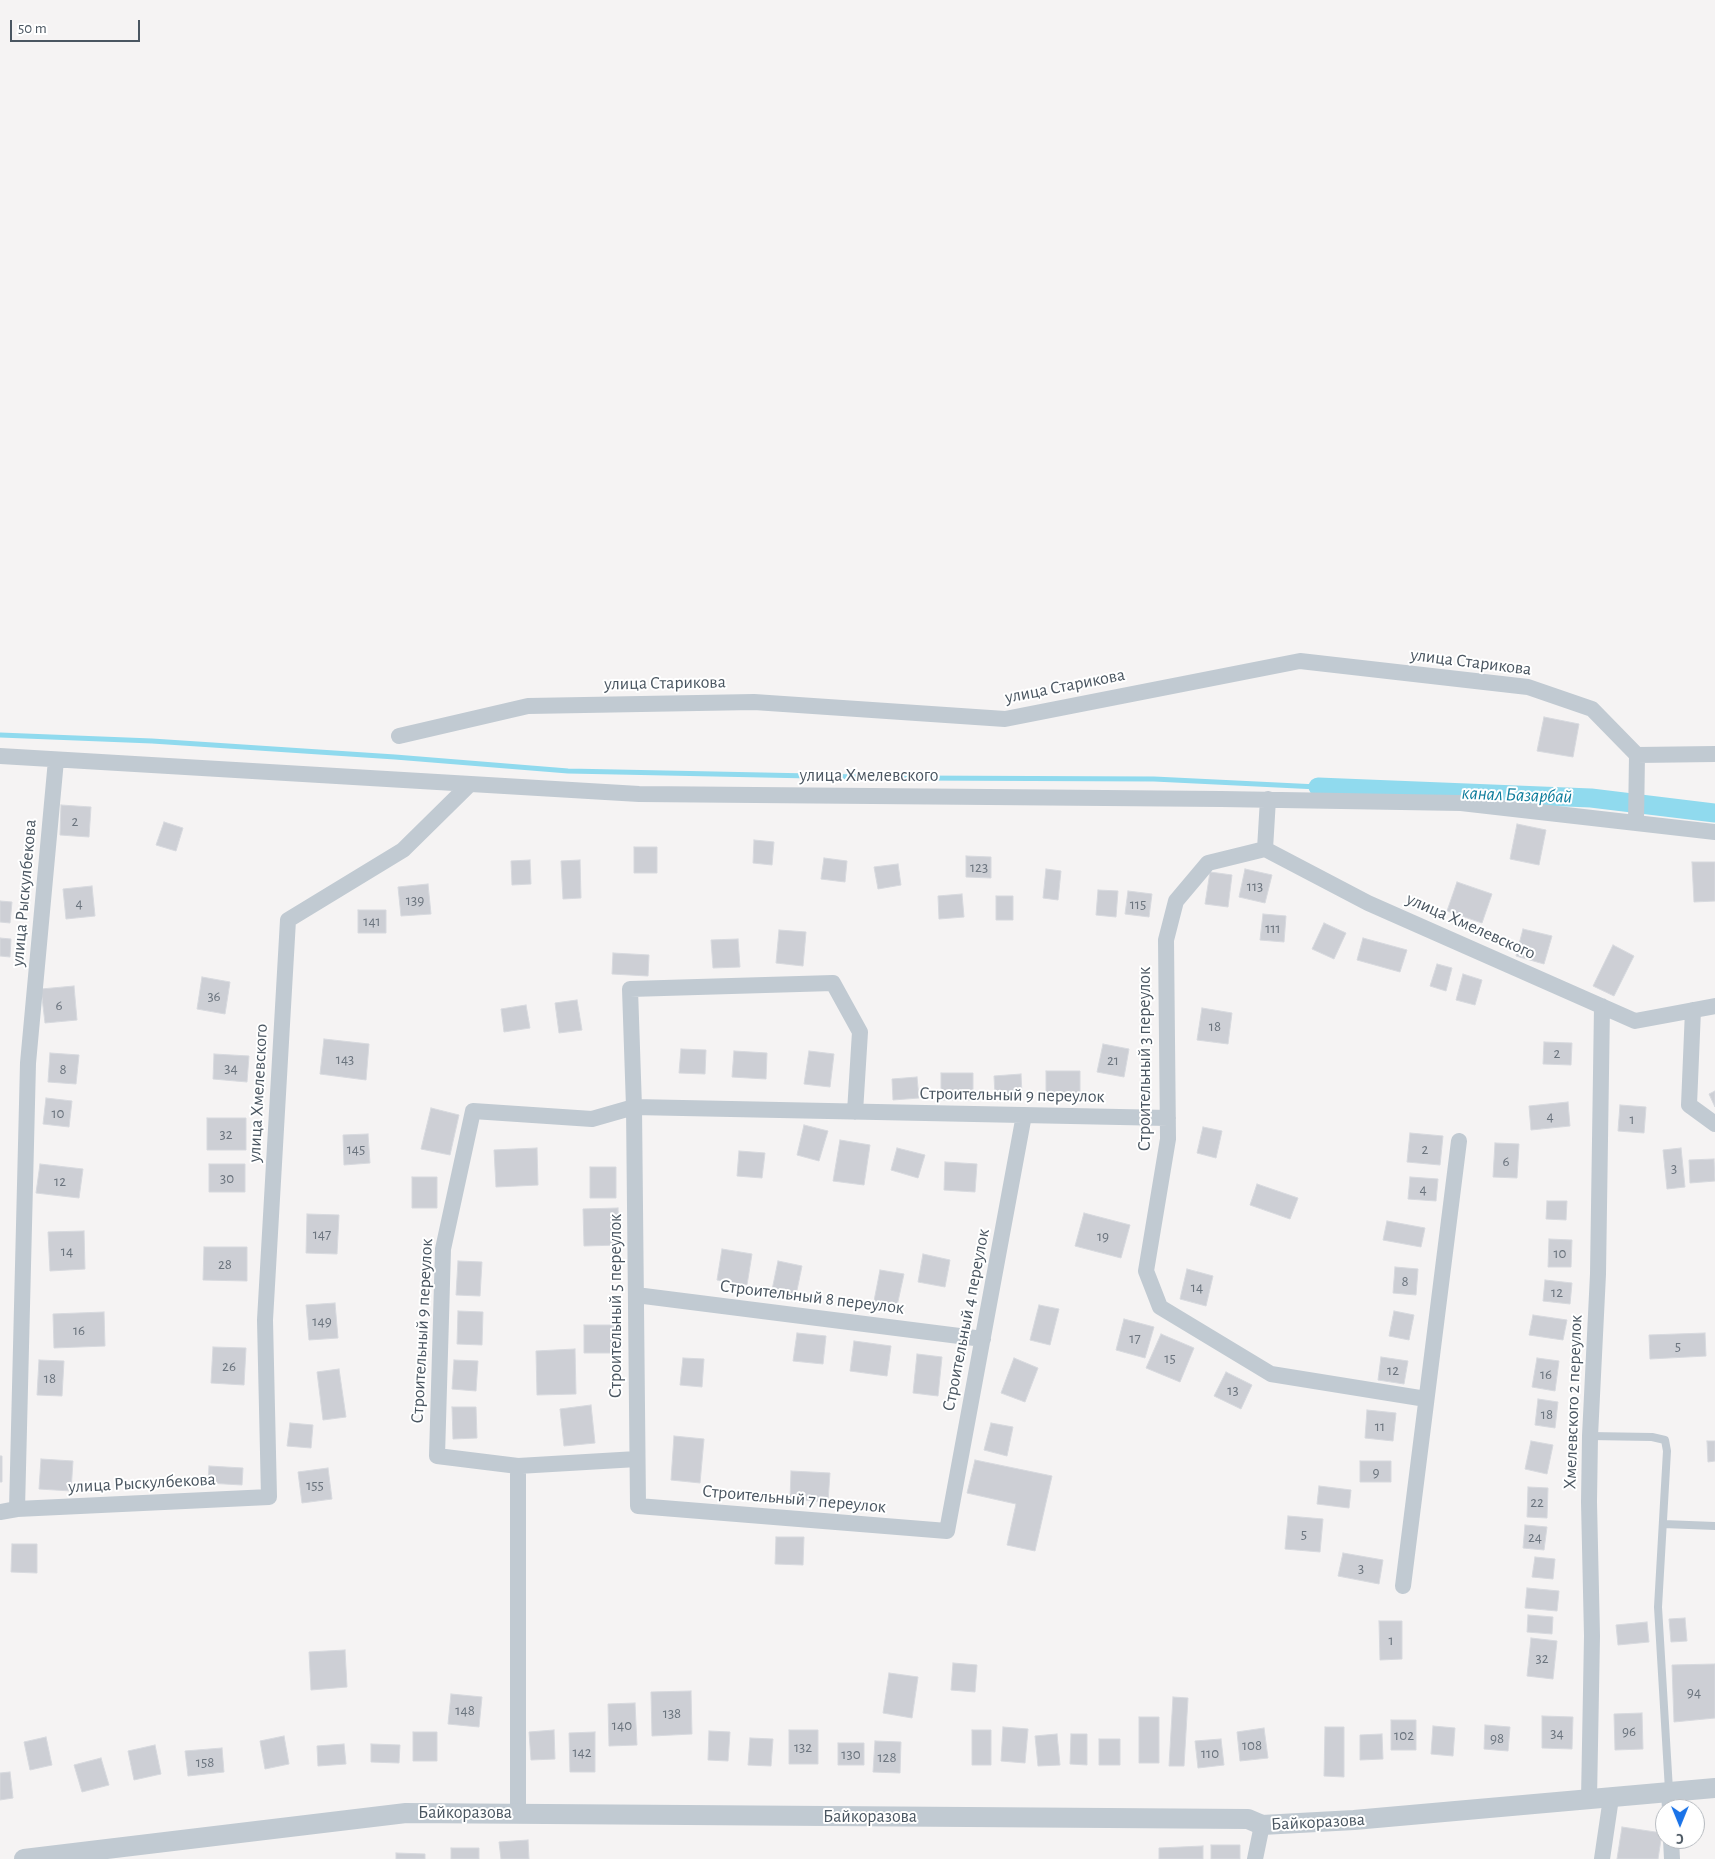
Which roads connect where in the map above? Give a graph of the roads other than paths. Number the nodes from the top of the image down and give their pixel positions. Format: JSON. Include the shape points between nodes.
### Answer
{"nodes":[{"id":1,"x":399,"y":736,"type":"dead end"},
{"id":2,"x":1715,"y":754,"type":"edge"},
{"id":3,"x":0,"y":756,"type":"edge"},
{"id":4,"x":1637,"y":759,"type":"junction"},
{"id":5,"x":56,"y":760,"type":"junction"},
{"id":6,"x":470,"y":784,"type":"junction"},
{"id":7,"x":1268,"y":800,"type":"junction"},
{"id":8,"x":1636,"y":822,"type":"junction"},
{"id":9,"x":1715,"y":832,"type":"edge"},
{"id":10,"x":1265,"y":849,"type":"junction"},
{"id":11,"x":1602,"y":1006,"type":"junction"},
{"id":12,"x":1715,"y":1006,"type":"edge"},
{"id":13,"x":1693,"y":1010,"type":"junction"},
{"id":14,"x":634,"y":1107,"type":"junction"},
{"id":15,"x":856,"y":1112,"type":"junction"},
{"id":16,"x":1024,"y":1115,"type":"junction"},
{"id":17,"x":1168,"y":1118,"type":"junction"},
{"id":18,"x":1715,"y":1124,"type":"edge"},
{"id":19,"x":1459,"y":1141,"type":"dead end"},
{"id":20,"x":636,"y":1295,"type":"junction"},
{"id":21,"x":983,"y":1339,"type":"junction"},
{"id":22,"x":1426,"y":1399,"type":"junction"},
{"id":23,"x":1590,"y":1436,"type":"junction"},
{"id":24,"x":637,"y":1459,"type":"junction"},
{"id":25,"x":518,"y":1466,"type":"junction"},
{"id":26,"x":269,"y":1497,"type":"joint"},
{"id":27,"x":638,"y":1506,"type":"joint"},
{"id":28,"x":17,"y":1509,"type":"junction"},
{"id":29,"x":0,"y":1512,"type":"edge"},
{"id":30,"x":1662,"y":1524,"type":"junction"},
{"id":31,"x":1715,"y":1526,"type":"edge"},
{"id":32,"x":947,"y":1531,"type":"joint"},
{"id":33,"x":1403,"y":1586,"type":"dead end"},
{"id":34,"x":1715,"y":1788,"type":"edge"},
{"id":35,"x":1611,"y":1798,"type":"junction"},
{"id":36,"x":1589,"y":1799,"type":"junction"},
{"id":37,"x":1669,"y":1799,"type":"edge"},
{"id":38,"x":1676,"y":1799,"type":"edge"},
{"id":39,"x":1655,"y":1800,"type":"edge"},
{"id":40,"x":518,"y":1814,"type":"junction"},
{"id":41,"x":1262,"y":1825,"type":"junction"},
{"id":42,"x":24,"y":1859,"type":"edge"},
{"id":43,"x":1255,"y":1859,"type":"edge"},
{"id":44,"x":1602,"y":1859,"type":"edge"}],
"edges":[{"from":1,"to":4,"type":"street","name":"улица Старикова","via":[[528,706],[754,702],[1005,719],[1300,661],[1528,687],[1592,709]]},
{"from":2,"to":4,"type":"street"},
{"from":3,"to":5,"type":"street","name":"улица Хмелевского"},
{"from":4,"to":8,"type":"street"},
{"from":5,"to":6,"type":"street","name":"улица Хмелевского"},
{"from":5,"to":28,"type":"street","name":"улица Рыскулбекова","via":[[28,1063]]},
{"from":6,"to":7,"type":"street","name":"улица Хмелевского","via":[[639,794]]},
{"from":6,"to":26,"type":"street","name":"улица Хмелевского","via":[[403,850],[288,920],[265,1320]]},
{"from":7,"to":8,"type":"street","name":"улица Хмелевского","via":[[1461,803]]},
{"from":7,"to":10,"type":"street"},
{"from":8,"to":9,"type":"street","name":"улица Хмелевского"},
{"from":10,"to":11,"type":"street","name":"улица Хмелевского","via":[[1368,903]]},
{"from":10,"to":17,"type":"street","name":"Строительный 3 переулок","via":[[1208,863],[1176,901],[1166,940]]},
{"from":11,"to":13,"type":"street","name":"улица Хмелевского","via":[[1635,1021]]},
{"from":11,"to":23,"type":"street","name":"Хмелевского 2 переулок","via":[[1598,1274]]},
{"from":12,"to":13,"type":"street","name":"улица Хмелевского"},
{"from":13,"to":18,"type":"street","via":[[1689,1105]]},
{"from":14,"to":15,"type":"street","name":"Строительный 9 переулок"},
{"from":14,"to":15,"type":"street","via":[[630,988],[833,983],[860,1032]]},
{"from":14,"to":20,"type":"street","name":"Строительный 5 переулок"},
{"from":14,"to":25,"type":"street","name":"Строительный 9 переулок","via":[[592,1119],[473,1112],[442,1249],[437,1456]]},
{"from":15,"to":16,"type":"street","name":"Строительный 9 переулок"},
{"from":16,"to":17,"type":"street","name":"Строительный 9 переулок"},
{"from":16,"to":21,"type":"street","name":"Строительный 4 переулок"},
{"from":17,"to":22,"type":"street","name":"Строительный 3 переулок","via":[[1168,1139],[1146,1271],[1160,1306],[1271,1374]]},
{"from":19,"to":22,"type":"street"},
{"from":20,"to":21,"type":"street","name":"Строительный 8 переулок"},
{"from":20,"to":24,"type":"street","name":"Строительный 5 переулок"},
{"from":21,"to":32,"type":"street","name":"Строительный 4 переулок"},
{"from":22,"to":33,"type":"street"},
{"from":23,"to":30,"type":"lane","via":[[1665,1440]]},
{"from":23,"to":36,"type":"street","name":"Хмелевского 2 переулок","via":[[1592,1636]]},
{"from":24,"to":25,"type":"street","name":"Строительный 9 переулок"},
{"from":24,"to":27,"type":"street","name":"Строительный 5 переулок"},
{"from":25,"to":40,"type":"street"},
{"from":26,"to":28,"type":"street","name":"улица Рыскулбекова"},
{"from":27,"to":32,"type":"street","name":"Строительный 7 переулок"},
{"from":28,"to":29,"type":"street","name":"улица Рыскулбекова"},
{"from":30,"to":31,"type":"lane"},
{"from":30,"to":37,"type":"lane","via":[[1658,1608]]},
{"from":34,"to":38,"type":"street","name":"Байкоразова"},
{"from":35,"to":36,"type":"street","name":"Байкоразова"},
{"from":35,"to":39,"type":"street","name":"Байкоразова"},
{"from":35,"to":44,"type":"street"},
{"from":36,"to":41,"type":"street","name":"Байкоразова"},
{"from":40,"to":41,"type":"street","name":"Байкоразова","via":[[1248,1819]]},
{"from":40,"to":42,"type":"street","name":"Байкоразова","via":[[406,1813]]},
{"from":41,"to":43,"type":"street"}]}
